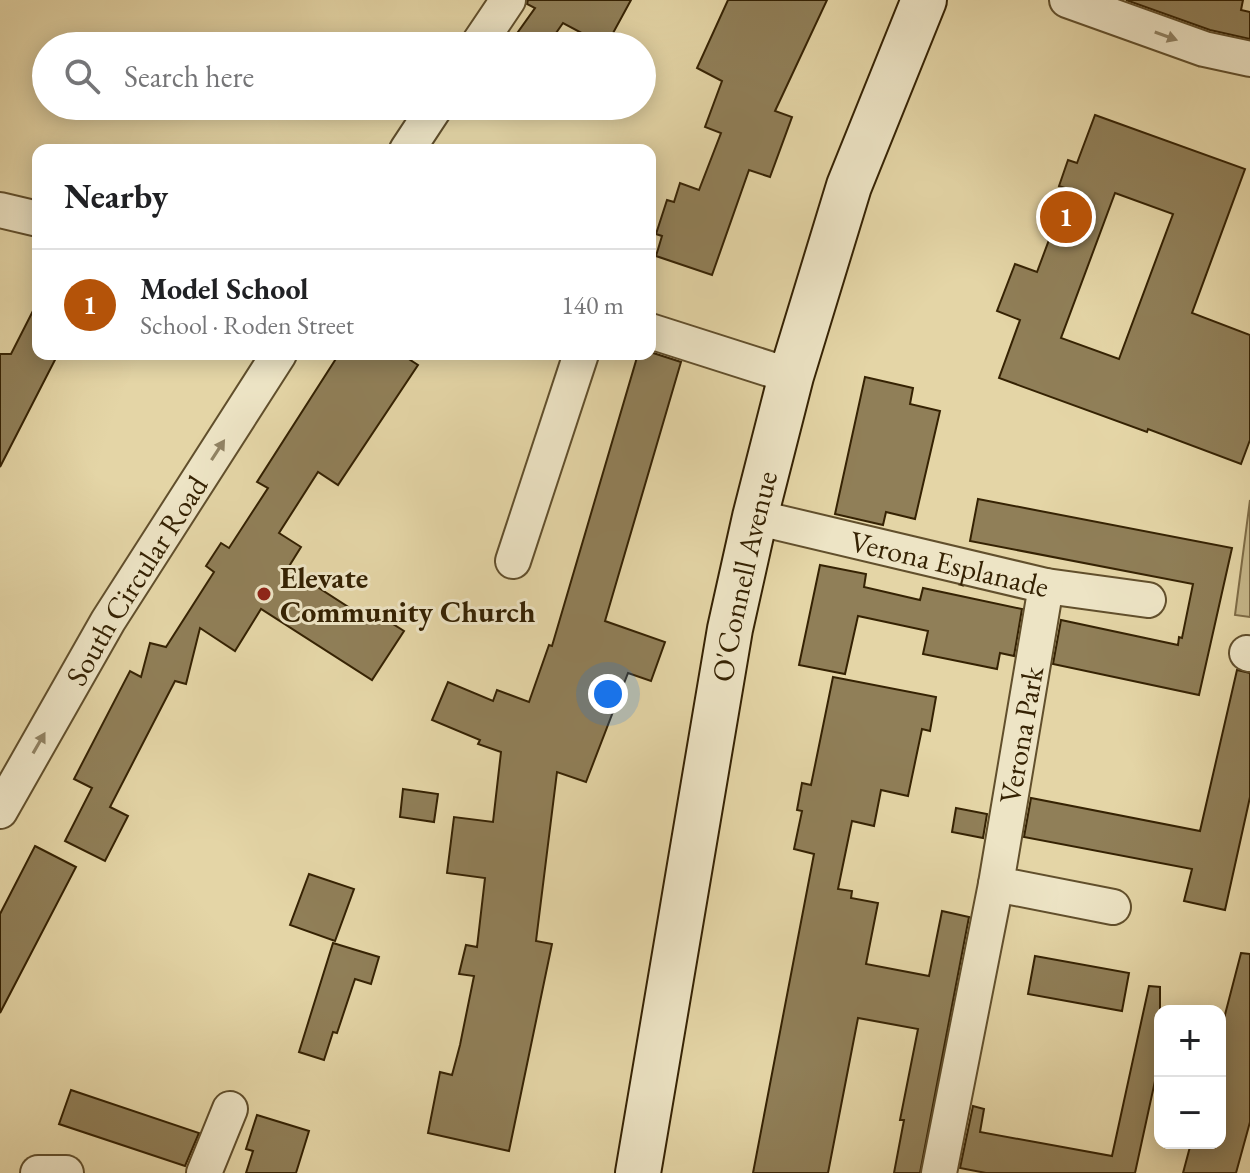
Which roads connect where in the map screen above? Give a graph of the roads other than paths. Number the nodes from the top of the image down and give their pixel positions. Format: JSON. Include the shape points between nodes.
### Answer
{"nodes":[{"id":1,"x":508,"y":0,"type":"edge"},
{"id":2,"x":924,"y":0,"type":"edge"},
{"id":3,"x":1067,"y":0,"type":"edge"},
{"id":4,"x":486,"y":32,"type":"edge"},
{"id":5,"x":1250,"y":59,"type":"edge"},
{"id":6,"x":427,"y":120,"type":"edge"},
{"id":7,"x":411,"y":144,"type":"edge"},
{"id":8,"x":0,"y":210,"type":"edge"},
{"id":9,"x":32,"y":218,"type":"edge"},
{"id":10,"x":656,"y":333,"type":"edge"},
{"id":11,"x":275,"y":360,"type":"edge"},
{"id":12,"x":579,"y":360,"type":"edge"},
{"id":13,"x":791,"y":376,"type":"junction"},
{"id":14,"x":755,"y":517,"type":"junction"},
{"id":15,"x":513,"y":561,"type":"dead end"},
{"id":16,"x":1046,"y":586,"type":"junction"},
{"id":17,"x":1148,"y":600,"type":"dead end"},
{"id":18,"x":0,"y":811,"type":"edge"},
{"id":19,"x":996,"y":884,"type":"junction"},
{"id":20,"x":1113,"y":907,"type":"dead end"},
{"id":21,"x":230,"y":1109,"type":"dead end"},
{"id":22,"x":38,"y":1173,"type":"edge"},
{"id":23,"x":66,"y":1173,"type":"edge"},
{"id":24,"x":204,"y":1173,"type":"edge"},
{"id":25,"x":638,"y":1173,"type":"edge"},
{"id":26,"x":939,"y":1173,"type":"edge"}],
"edges":[{"from":1,"to":4,"type":"street"},
{"from":2,"to":13,"type":"main road","name":"O'Connell Avenue","via":[[849,186]]},
{"from":3,"to":5,"type":"street","one_way":true,"via":[[1204,49]]},
{"from":6,"to":7,"type":"street"},
{"from":8,"to":9,"type":"street"},
{"from":10,"to":13,"type":"street"},
{"from":18,"to":11,"type":"street","name":"South Circular Road","one_way":true,"via":[[108,621]]},
{"from":12,"to":15,"type":"street"},
{"from":13,"to":14,"type":"main road","name":"O'Connell Avenue"},
{"from":14,"to":16,"type":"street","name":"Verona Esplanade"},
{"from":14,"to":25,"type":"main road","name":"O'Connell Avenue","via":[[727,644]]},
{"from":16,"to":17,"type":"street","name":"Verona Esplanade"},
{"from":16,"to":19,"type":"street","name":"Verona Park"},
{"from":19,"to":20,"type":"street"},
{"from":19,"to":26,"type":"street","name":"Verona Park"},
{"from":21,"to":24,"type":"street"},
{"from":22,"to":23,"type":"street"}]}
